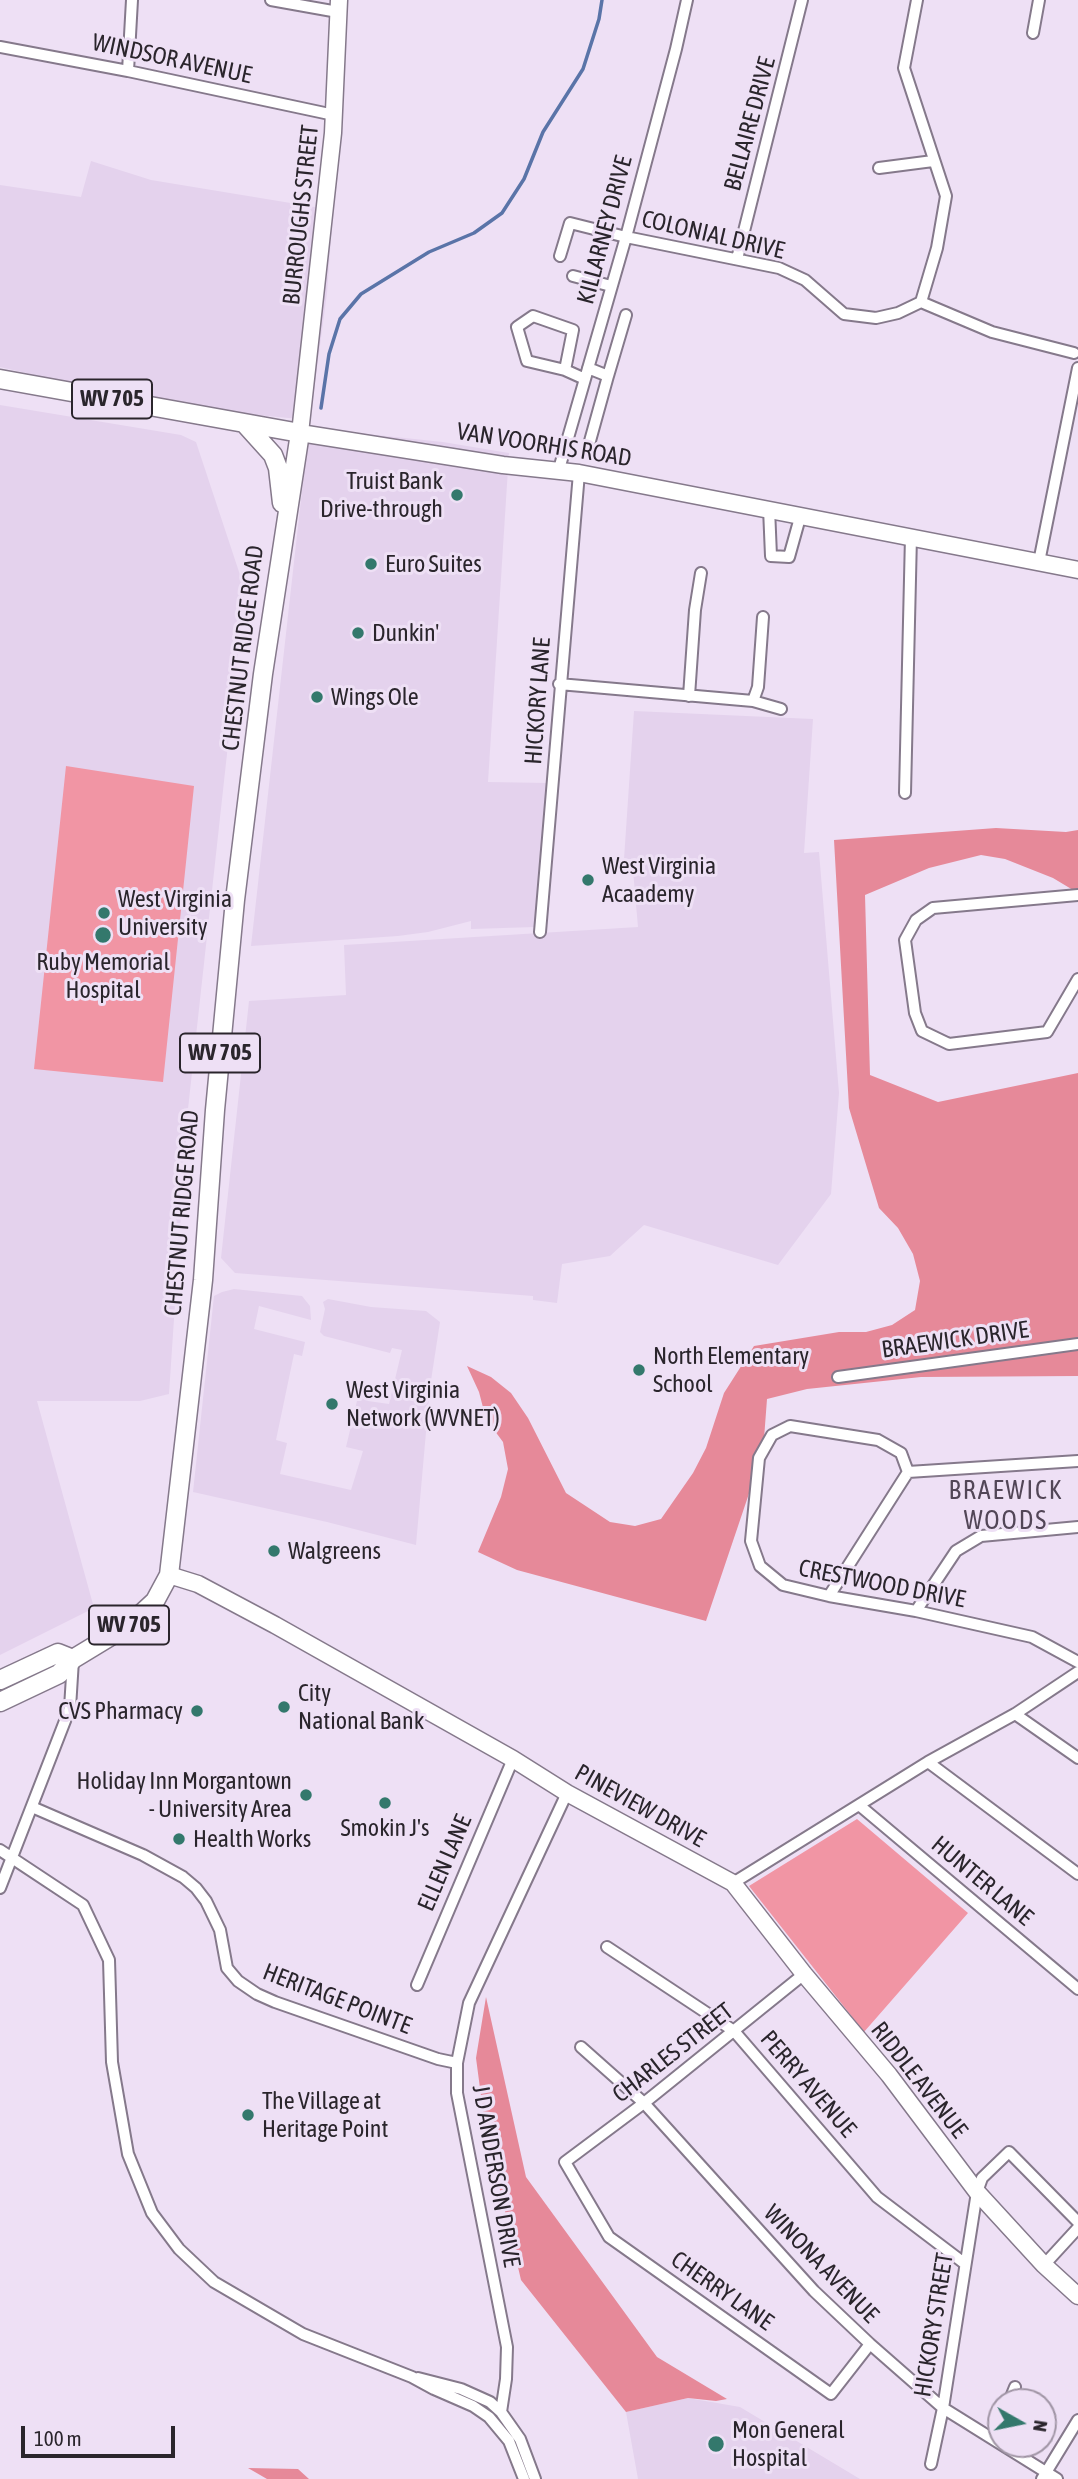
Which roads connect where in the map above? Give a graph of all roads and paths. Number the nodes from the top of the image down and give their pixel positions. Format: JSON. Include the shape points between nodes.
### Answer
{"nodes":[{"id":1,"x":132,"y":0,"type":"edge"},
{"id":2,"x":271,"y":0,"type":"edge"},
{"id":3,"x":687,"y":0,"type":"edge"},
{"id":4,"x":802,"y":0,"type":"edge"},
{"id":5,"x":917,"y":0,"type":"edge"},
{"id":6,"x":1039,"y":0,"type":"edge"},
{"id":7,"x":339,"y":6,"type":"edge"},
{"id":8,"x":1033,"y":33,"type":"dead end"},
{"id":9,"x":0,"y":47,"type":"edge"},
{"id":10,"x":128,"y":71,"type":"junction"},
{"id":11,"x":334,"y":115,"type":"junction"},
{"id":12,"x":933,"y":161,"type":"junction"},
{"id":13,"x":879,"y":168,"type":"dead end"},
{"id":14,"x":626,"y":237,"type":"junction"},
{"id":15,"x":560,"y":256,"type":"dead end"},
{"id":16,"x":737,"y":258,"type":"junction"},
{"id":17,"x":573,"y":276,"type":"dead end"},
{"id":18,"x":611,"y":286,"type":"junction"},
{"id":19,"x":921,"y":302,"type":"junction"},
{"id":20,"x":626,"y":315,"type":"dead end"},
{"id":21,"x":1073,"y":353,"type":"dead end"},
{"id":22,"x":1078,"y":368,"type":"edge"},
{"id":23,"x":565,"y":370,"type":"junction"},
{"id":24,"x":586,"y":374,"type":"junction"},
{"id":25,"x":608,"y":376,"type":"junction"},
{"id":26,"x":0,"y":379,"type":"edge"},
{"id":27,"x":245,"y":424,"type":"junction"},
{"id":28,"x":300,"y":433,"type":"junction"},
{"id":29,"x":590,"y":441,"type":"dead end"},
{"id":30,"x":559,"y":469,"type":"junction"},
{"id":31,"x":579,"y":473,"type":"junction"},
{"id":32,"x":769,"y":508,"type":"junction"},
{"id":33,"x":801,"y":514,"type":"junction"},
{"id":34,"x":284,"y":524,"type":"junction"},
{"id":35,"x":911,"y":536,"type":"junction"},
{"id":36,"x":1039,"y":562,"type":"junction"},
{"id":37,"x":1078,"y":570,"type":"edge"},
{"id":38,"x":701,"y":573,"type":"dead end"},
{"id":39,"x":763,"y":617,"type":"dead end"},
{"id":40,"x":559,"y":684,"type":"junction"},
{"id":41,"x":689,"y":696,"type":"junction"},
{"id":42,"x":753,"y":701,"type":"junction"},
{"id":43,"x":780,"y":709,"type":"dead end"},
{"id":44,"x":905,"y":793,"type":"dead end"},
{"id":45,"x":1078,"y":895,"type":"edge"},
{"id":46,"x":540,"y":932,"type":"dead end"},
{"id":47,"x":1078,"y":979,"type":"edge"},
{"id":48,"x":1078,"y":1344,"type":"edge"},
{"id":49,"x":838,"y":1377,"type":"dead end"},
{"id":50,"x":1078,"y":1461,"type":"edge"},
{"id":51,"x":908,"y":1472,"type":"junction"},
{"id":52,"x":1078,"y":1527,"type":"edge"},
{"id":53,"x":169,"y":1575,"type":"junction"},
{"id":54,"x":829,"y":1596,"type":"junction"},
{"id":55,"x":916,"y":1611,"type":"junction"},
{"id":56,"x":73,"y":1659,"type":"junction"},
{"id":57,"x":1078,"y":1662,"type":"edge"},
{"id":58,"x":1078,"y":1672,"type":"edge"},
{"id":59,"x":0,"y":1679,"type":"edge"},
{"id":60,"x":0,"y":1702,"type":"edge"},
{"id":61,"x":1015,"y":1714,"type":"junction"},
{"id":62,"x":1078,"y":1758,"type":"edge"},
{"id":63,"x":513,"y":1759,"type":"junction"},
{"id":64,"x":928,"y":1762,"type":"junction"},
{"id":65,"x":567,"y":1793,"type":"junction"},
{"id":66,"x":859,"y":1805,"type":"junction"},
{"id":67,"x":32,"y":1807,"type":"junction"},
{"id":68,"x":0,"y":1850,"type":"edge"},
{"id":69,"x":12,"y":1856,"type":"junction"},
{"id":70,"x":1078,"y":1874,"type":"edge"},
{"id":71,"x":733,"y":1883,"type":"junction"},
{"id":72,"x":0,"y":1888,"type":"edge"},
{"id":73,"x":607,"y":1947,"type":"dead end"},
{"id":74,"x":804,"y":1974,"type":"junction"},
{"id":75,"x":416,"y":1985,"type":"dead end"},
{"id":76,"x":1078,"y":1989,"type":"edge"},
{"id":77,"x":734,"y":2031,"type":"junction"},
{"id":78,"x":581,"y":2047,"type":"dead end"},
{"id":79,"x":457,"y":2063,"type":"junction"},
{"id":80,"x":644,"y":2104,"type":"junction"},
{"id":81,"x":565,"y":2162,"type":"joint"},
{"id":82,"x":977,"y":2192,"type":"junction"},
{"id":83,"x":1078,"y":2222,"type":"edge"},
{"id":84,"x":1078,"y":2228,"type":"edge"},
{"id":85,"x":964,"y":2263,"type":"junction"},
{"id":86,"x":1044,"y":2265,"type":"junction"},
{"id":87,"x":1078,"y":2296,"type":"edge"},
{"id":88,"x":870,"y":2344,"type":"junction"},
{"id":89,"x":412,"y":2377,"type":"junction"},
{"id":90,"x":506,"y":2379,"type":"junction"},
{"id":91,"x":490,"y":2402,"type":"junction"},
{"id":92,"x":943,"y":2408,"type":"junction"},
{"id":93,"x":501,"y":2412,"type":"junction"},
{"id":94,"x":489,"y":2417,"type":"junction"},
{"id":95,"x":1078,"y":2420,"type":"edge"},
{"id":96,"x":987,"y":2435,"type":"edge"},
{"id":97,"x":1020,"y":2458,"type":"edge"},
{"id":98,"x":931,"y":2464,"type":"dead end"},
{"id":99,"x":1044,"y":2475,"type":"edge"},
{"id":100,"x":524,"y":2479,"type":"edge"},
{"id":101,"x":535,"y":2479,"type":"edge"},
{"id":102,"x":1057,"y":2479,"type":"edge"}],
"edges":[{"from":1,"to":10,"type":"street"},
{"from":2,"to":7,"type":"street"},
{"from":3,"to":14,"type":"street","name":"KILLARNEY DRIVE"},
{"from":4,"to":16,"type":"street","name":"BELLAIRE DRIVE"},
{"from":5,"to":12,"type":"street","via":[[904,68]]},
{"from":6,"to":8,"type":"street"},
{"from":7,"to":11,"type":"street","name":"BURROUGHS STREET"},
{"from":9,"to":10,"type":"street","name":"WINDSOR AVENUE"},
{"from":10,"to":11,"type":"street","name":"WINDSOR AVENUE"},
{"from":11,"to":28,"type":"street","name":"BURROUGHS STREET"},
{"from":12,"to":13,"type":"street"},
{"from":12,"to":19,"type":"street","via":[[946,196]]},
{"from":14,"to":15,"type":"street","name":"COLONIAL DRIVE","via":[[570,223]]},
{"from":14,"to":16,"type":"street","name":"COLONIAL DRIVE"},
{"from":14,"to":18,"type":"street","name":"KILLARNEY DRIVE"},
{"from":16,"to":19,"type":"street","name":"COLONIAL DRIVE","via":[[805,280],[844,314],[876,318]]},
{"from":17,"to":18,"type":"street"},
{"from":18,"to":24,"type":"street","name":"KILLARNEY DRIVE"},
{"from":19,"to":21,"type":"street","via":[[992,332]]},
{"from":20,"to":25,"type":"street"},
{"from":22,"to":36,"type":"street"},
{"from":23,"to":23,"type":"street","via":[[573,330],[533,316],[517,327],[527,361]]},
{"from":23,"to":24,"type":"street"},
{"from":24,"to":25,"type":"street"},
{"from":24,"to":30,"type":"street","name":"KILLARNEY DRIVE"},
{"from":25,"to":29,"type":"street"},
{"from":26,"to":27,"type":"main road","name":"VAN VOORHIS ROAD","number":"WV 705"},
{"from":27,"to":28,"type":"main road","name":"VAN VOORHIS ROAD","number":"WV 705"},
{"from":27,"to":34,"type":"main road","via":[[273,455]]},
{"from":28,"to":30,"type":"street","name":"VAN VOORHIS ROAD","via":[[503,465]]},
{"from":28,"to":34,"type":"main road","name":"CHESTNUT RIDGE ROAD","number":"WV 705"},
{"from":30,"to":31,"type":"street","name":"VAN VOORHIS ROAD"},
{"from":31,"to":32,"type":"street","name":"VAN VOORHIS ROAD"},
{"from":31,"to":40,"type":"street","name":"HICKORY LANE"},
{"from":32,"to":33,"type":"street","name":"VAN VOORHIS ROAD"},
{"from":32,"to":33,"type":"street","via":[[771,556],[789,557]]},
{"from":33,"to":35,"type":"street","name":"VAN VOORHIS ROAD"},
{"from":34,"to":53,"type":"main road","name":"CHESTNUT RIDGE ROAD","number":"WV 705","via":[[229,950],[203,1280]]},
{"from":35,"to":36,"type":"street","name":"VAN VOORHIS ROAD"},
{"from":35,"to":44,"type":"street"},
{"from":36,"to":37,"type":"street","name":"VAN VOORHIS ROAD"},
{"from":38,"to":41,"type":"street"},
{"from":39,"to":42,"type":"street"},
{"from":40,"to":41,"type":"street"},
{"from":40,"to":46,"type":"street","name":"HICKORY LANE"},
{"from":41,"to":42,"type":"street"},
{"from":42,"to":43,"type":"street"},
{"from":45,"to":47,"type":"street","via":[[933,908],[916,920],[905,940],[915,1013],[922,1031],[949,1044],[1046,1032]]},
{"from":48,"to":49,"type":"street","name":"BRAEWICK DRIVE"},
{"from":50,"to":51,"type":"street"},
{"from":51,"to":54,"type":"street"},
{"from":51,"to":54,"type":"street","name":"CRESTWOOD DRIVE","via":[[901,1453],[878,1440],[790,1426],[772,1435],[759,1458],[751,1541],[760,1566],[783,1585]]},
{"from":52,"to":55,"type":"street","via":[[981,1536],[956,1551]]},
{"from":53,"to":56,"type":"main road","name":"CHESTNUT RIDGE ROAD","number":"WV 705","via":[[142,1615]]},
{"from":53,"to":63,"type":"street","name":"PINEVIEW DRIVE","via":[[198,1584],[275,1625]]},
{"from":54,"to":55,"type":"street","name":"CRESTWOOD DRIVE"},
{"from":55,"to":57,"type":"street","name":"CRESTWOOD DRIVE","via":[[1032,1637]]},
{"from":56,"to":59,"type":"main road","name":"CHESTNUT RIDGE ROAD","number":"WV 705","via":[[58,1653]]},
{"from":56,"to":60,"type":"main road","name":"CHESTNUT RIDGE ROAD","number":"WV 705","via":[[59,1674]]},
{"from":56,"to":67,"type":"street","via":[[70,1708]]},
{"from":58,"to":61,"type":"street"},
{"from":61,"to":62,"type":"street"},
{"from":61,"to":64,"type":"street"},
{"from":63,"to":65,"type":"street","name":"PINEVIEW DRIVE"},
{"from":63,"to":75,"type":"street","name":"ELLEN LANE"},
{"from":64,"to":66,"type":"street"},
{"from":64,"to":70,"type":"street"},
{"from":65,"to":71,"type":"street","name":"PINEVIEW DRIVE"},
{"from":65,"to":79,"type":"street","name":"J D ANDERSON DRIVE","via":[[469,2003]]},
{"from":66,"to":71,"type":"street"},
{"from":66,"to":76,"type":"street","name":"HUNTER LANE"},
{"from":67,"to":69,"type":"street"},
{"from":67,"to":79,"type":"street","name":"HERITAGE POINTE","via":[[183,1877],[206,1901],[220,1930],[227,1968],[257,1994]]},
{"from":68,"to":69,"type":"street"},
{"from":69,"to":72,"type":"street"},
{"from":69,"to":89,"type":"street","via":[[83,1905],[110,1961],[112,2062],[128,2154],[152,2213],[179,2249],[214,2282],[303,2334]]},
{"from":71,"to":74,"type":"street","name":"RIDDLE AVENUE"},
{"from":73,"to":77,"type":"street","name":"PERRY AVENUE"},
{"from":74,"to":77,"type":"street","name":"CHARLES STREET"},
{"from":74,"to":82,"type":"street","name":"RIDDLE AVENUE","via":[[889,2075]]},
{"from":77,"to":80,"type":"street","name":"CHARLES STREET"},
{"from":77,"to":85,"type":"street","name":"PERRY AVENUE","via":[[877,2197]]},
{"from":78,"to":80,"type":"street","name":"WINONA AVENUE"},
{"from":79,"to":90,"type":"street","name":"J D ANDERSON DRIVE","via":[[457,2093],[507,2347]]},
{"from":80,"to":81,"type":"street","name":"CHARLES STREET"},
{"from":80,"to":88,"type":"street","name":"WINONA AVENUE","via":[[814,2291]]},
{"from":81,"to":88,"type":"street","name":"CHERRY LANE","via":[[609,2237],[831,2394]]},
{"from":82,"to":83,"type":"street","via":[[982,2178],[1009,2152]]},
{"from":82,"to":85,"type":"street","name":"HICKORY STREET"},
{"from":82,"to":86,"type":"street","name":"RIDDLE AVENUE"},
{"from":84,"to":86,"type":"street"},
{"from":85,"to":92,"type":"street","name":"HICKORY STREET"},
{"from":86,"to":87,"type":"street","name":"RIDDLE AVENUE"},
{"from":88,"to":92,"type":"street","name":"WINONA AVENUE"},
{"from":89,"to":91,"type":"street","via":[[452,2386]]},
{"from":89,"to":94,"type":"street"},
{"from":90,"to":91,"type":"street"},
{"from":90,"to":93,"type":"street","name":"J D ANDERSON DRIVE"},
{"from":91,"to":93,"type":"street"},
{"from":91,"to":94,"type":"street"},
{"from":92,"to":96,"type":"street","name":"WINONA AVENUE"},
{"from":92,"to":98,"type":"street","name":"HICKORY STREET"},
{"from":93,"to":94,"type":"street"},
{"from":93,"to":101,"type":"street","via":[[520,2439]]},
{"from":94,"to":100,"type":"street","via":[[509,2441]]},
{"from":95,"to":99,"type":"street"},
{"from":97,"to":99,"type":"street","name":"WINONA AVENUE"},
{"from":99,"to":102,"type":"street","name":"WINONA AVENUE"}]}
